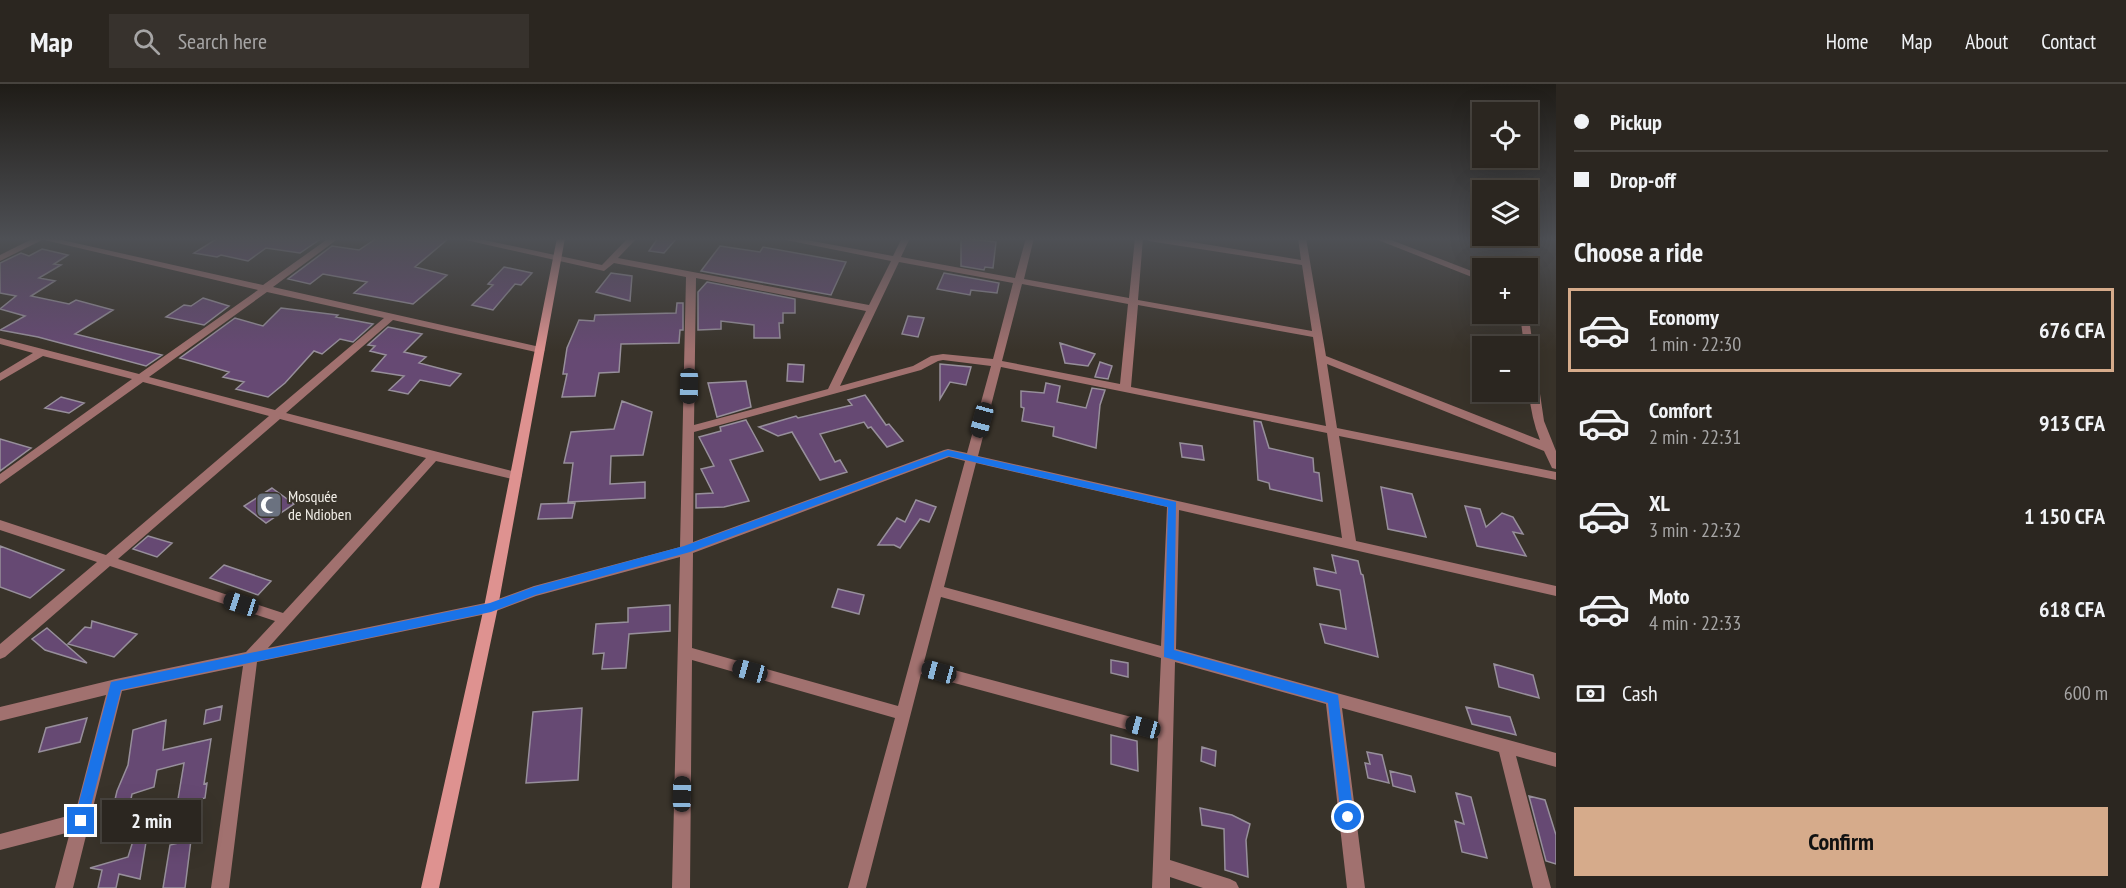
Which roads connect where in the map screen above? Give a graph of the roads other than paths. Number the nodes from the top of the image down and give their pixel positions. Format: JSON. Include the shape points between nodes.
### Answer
{"nodes":[{"id":1,"x":691,"y":275,"type":"edge"},
{"id":2,"x":205,"y":276,"type":"edge"},
{"id":3,"x":283,"y":276,"type":"edge"},
{"id":4,"x":555,"y":276,"type":"edge"},
{"id":5,"x":694,"y":276,"type":"edge"},
{"id":6,"x":888,"y":276,"type":"edge"},
{"id":7,"x":988,"y":276,"type":"edge"},
{"id":8,"x":1020,"y":276,"type":"edge"},
{"id":9,"x":1136,"y":276,"type":"edge"},
{"id":10,"x":1308,"y":276,"type":"edge"},
{"id":11,"x":1019,"y":281,"type":"junction"},
{"id":12,"x":264,"y":289,"type":"junction"},
{"id":13,"x":1134,"y":302,"type":"junction"},
{"id":14,"x":872,"y":309,"type":"junction"},
{"id":15,"x":390,"y":318,"type":"junction"},
{"id":16,"x":1526,"y":324,"type":"edge"},
{"id":17,"x":1317,"y":335,"type":"junction"},
{"id":18,"x":0,"y":340,"type":"edge"},
{"id":19,"x":540,"y":350,"type":"junction"},
{"id":20,"x":42,"y":352,"type":"junction"},
{"id":21,"x":1321,"y":358,"type":"junction"},
{"id":22,"x":997,"y":363,"type":"junction"},
{"id":23,"x":0,"y":378,"type":"edge"},
{"id":24,"x":141,"y":378,"type":"junction"},
{"id":25,"x":1125,"y":389,"type":"junction"},
{"id":26,"x":832,"y":391,"type":"junction"},
{"id":27,"x":278,"y":414,"type":"junction"},
{"id":28,"x":689,"y":430,"type":"junction"},
{"id":29,"x":1332,"y":430,"type":"junction"},
{"id":30,"x":1549,"y":448,"type":"junction"},
{"id":31,"x":434,"y":456,"type":"junction"},
{"id":32,"x":971,"y":458,"type":"junction"},
{"id":33,"x":1556,"y":465,"type":"edge"},
{"id":34,"x":516,"y":476,"type":"junction"},
{"id":35,"x":1556,"y":476,"type":"edge"},
{"id":36,"x":0,"y":480,"type":"edge"},
{"id":37,"x":1173,"y":504,"type":"junction"},
{"id":38,"x":0,"y":525,"type":"edge"},
{"id":39,"x":1350,"y":544,"type":"junction"},
{"id":40,"x":686,"y":549,"type":"junction"},
{"id":41,"x":108,"y":561,"type":"junction"},
{"id":42,"x":936,"y":591,"type":"junction"},
{"id":43,"x":1556,"y":591,"type":"edge"},
{"id":44,"x":491,"y":607,"type":"junction"},
{"id":45,"x":285,"y":619,"type":"junction"},
{"id":46,"x":685,"y":652,"type":"junction"},
{"id":47,"x":0,"y":653,"type":"edge"},
{"id":48,"x":1168,"y":654,"type":"junction"},
{"id":49,"x":251,"y":657,"type":"junction"},
{"id":50,"x":916,"y":666,"type":"junction"},
{"id":51,"x":116,"y":686,"type":"junction"},
{"id":52,"x":1333,"y":699,"type":"junction"},
{"id":53,"x":0,"y":714,"type":"edge"},
{"id":54,"x":903,"y":714,"type":"junction"},
{"id":55,"x":1166,"y":733,"type":"junction"},
{"id":56,"x":1505,"y":746,"type":"junction"},
{"id":57,"x":1556,"y":760,"type":"edge"},
{"id":58,"x":81,"y":821,"type":"junction"},
{"id":59,"x":0,"y":842,"type":"edge"},
{"id":60,"x":1162,"y":866,"type":"junction"},
{"id":61,"x":64,"y":888,"type":"edge"},
{"id":62,"x":220,"y":888,"type":"edge"},
{"id":63,"x":430,"y":888,"type":"edge"},
{"id":64,"x":681,"y":888,"type":"edge"},
{"id":65,"x":857,"y":888,"type":"edge"},
{"id":66,"x":1161,"y":888,"type":"edge"},
{"id":67,"x":1230,"y":888,"type":"edge"},
{"id":68,"x":1356,"y":888,"type":"edge"},
{"id":69,"x":1542,"y":888,"type":"edge"}],
"edges":[{"from":1,"to":28,"type":"street"},
{"from":2,"to":12,"type":"street"},
{"from":3,"to":12,"type":"street"},
{"from":4,"to":19,"type":"main road"},
{"from":5,"to":14,"type":"street"},
{"from":6,"to":14,"type":"street"},
{"from":7,"to":11,"type":"street"},
{"from":8,"to":11,"type":"street"},
{"from":9,"to":13,"type":"street"},
{"from":10,"to":17,"type":"street"},
{"from":11,"to":13,"type":"street"},
{"from":11,"to":22,"type":"street"},
{"from":12,"to":15,"type":"street"},
{"from":12,"to":24,"type":"street"},
{"from":13,"to":17,"type":"street"},
{"from":13,"to":25,"type":"street"},
{"from":14,"to":26,"type":"street"},
{"from":15,"to":19,"type":"street"},
{"from":15,"to":27,"type":"street"},
{"from":16,"to":30,"type":"street","via":[[1538,421]]},
{"from":17,"to":21,"type":"street"},
{"from":18,"to":20,"type":"street"},
{"from":19,"to":34,"type":"main road"},
{"from":20,"to":23,"type":"street"},
{"from":20,"to":24,"type":"street"},
{"from":21,"to":29,"type":"street"},
{"from":21,"to":30,"type":"street"},
{"from":22,"to":25,"type":"street"},
{"from":22,"to":26,"type":"street","via":[[934,358],[917,368]]},
{"from":22,"to":32,"type":"street"},
{"from":24,"to":27,"type":"street"},
{"from":24,"to":36,"type":"street"},
{"from":25,"to":29,"type":"street"},
{"from":26,"to":28,"type":"street"},
{"from":27,"to":31,"type":"street"},
{"from":27,"to":41,"type":"street"},
{"from":28,"to":40,"type":"street"},
{"from":29,"to":35,"type":"street"},
{"from":29,"to":39,"type":"street"},
{"from":30,"to":33,"type":"street"},
{"from":31,"to":34,"type":"street"},
{"from":31,"to":45,"type":"street"},
{"from":32,"to":37,"type":"street"},
{"from":32,"to":40,"type":"street","via":[[948,453]]},
{"from":32,"to":42,"type":"street"},
{"from":34,"to":44,"type":"main road"},
{"from":37,"to":39,"type":"street"},
{"from":37,"to":48,"type":"street"},
{"from":38,"to":41,"type":"street"},
{"from":39,"to":43,"type":"street"},
{"from":40,"to":44,"type":"street","via":[[534,591]]},
{"from":40,"to":46,"type":"street"},
{"from":41,"to":45,"type":"street"},
{"from":41,"to":47,"type":"street"},
{"from":42,"to":48,"type":"street"},
{"from":42,"to":50,"type":"street"},
{"from":44,"to":49,"type":"street"},
{"from":44,"to":63,"type":"main road"},
{"from":45,"to":49,"type":"street"},
{"from":46,"to":54,"type":"street"},
{"from":46,"to":64,"type":"street"},
{"from":48,"to":52,"type":"street"},
{"from":48,"to":55,"type":"street"},
{"from":49,"to":51,"type":"street"},
{"from":49,"to":62,"type":"street"},
{"from":50,"to":54,"type":"street"},
{"from":50,"to":55,"type":"street"},
{"from":51,"to":53,"type":"street"},
{"from":51,"to":58,"type":"street"},
{"from":52,"to":56,"type":"street"},
{"from":52,"to":68,"type":"street"},
{"from":54,"to":65,"type":"street"},
{"from":55,"to":60,"type":"street"},
{"from":56,"to":57,"type":"street"},
{"from":56,"to":69,"type":"street"},
{"from":58,"to":59,"type":"street"},
{"from":58,"to":61,"type":"street"},
{"from":60,"to":66,"type":"street"},
{"from":60,"to":67,"type":"street"}]}
